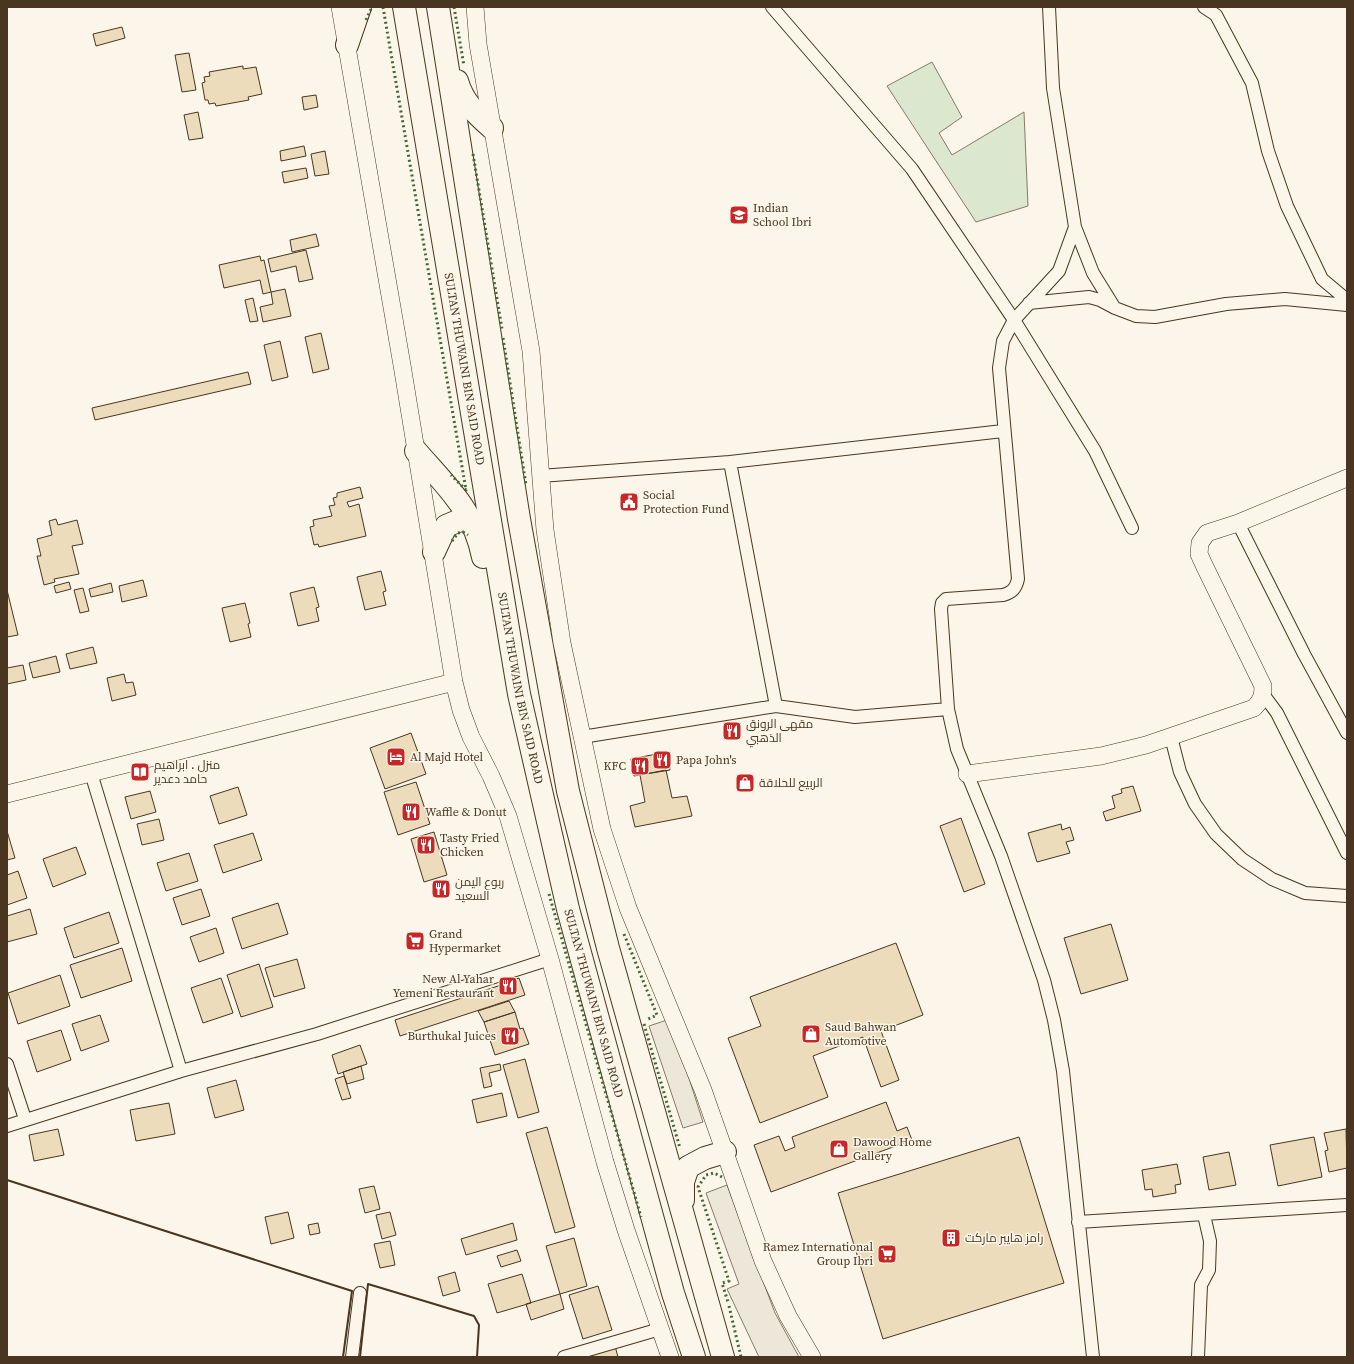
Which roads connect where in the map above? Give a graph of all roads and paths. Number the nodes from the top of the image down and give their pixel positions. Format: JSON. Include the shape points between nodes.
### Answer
{"nodes":[{"id":1,"x":340,"y":7,"type":"edge"},
{"id":2,"x":360,"y":7,"type":"edge"},
{"id":3,"x":404,"y":7,"type":"edge"},
{"id":4,"x":438,"y":7,"type":"edge"},
{"id":5,"x":772,"y":7,"type":"edge"},
{"id":6,"x":1049,"y":7,"type":"edge"},
{"id":7,"x":1204,"y":7,"type":"edge"},
{"id":8,"x":476,"y":11,"type":"edge"},
{"id":9,"x":443,"y":34,"type":"junction"},
{"id":10,"x":347,"y":45,"type":"junction"},
{"id":11,"x":492,"y":128,"type":"junction"},
{"id":12,"x":512,"y":178,"type":"junction"},
{"id":13,"x":1075,"y":227,"type":"junction"},
{"id":14,"x":1347,"y":300,"type":"edge"},
{"id":15,"x":1029,"y":303,"type":"junction"},
{"id":16,"x":1347,"y":305,"type":"edge"},
{"id":17,"x":1115,"y":308,"type":"junction"},
{"id":18,"x":1014,"y":320,"type":"junction"},
{"id":19,"x":531,"y":352,"type":"junction"},
{"id":20,"x":1004,"y":431,"type":"junction"},
{"id":21,"x":416,"y":452,"type":"junction"},
{"id":22,"x":730,"y":462,"type":"junction"},
{"id":23,"x":540,"y":476,"type":"junction"},
{"id":24,"x":1347,"y":478,"type":"edge"},
{"id":25,"x":471,"y":519,"type":"junction"},
{"id":26,"x":1238,"y":523,"type":"junction"},
{"id":27,"x":1132,"y":528,"type":"dead end"},
{"id":28,"x":434,"y":552,"type":"junction"},
{"id":29,"x":454,"y":682,"type":"junction"},
{"id":30,"x":1263,"y":694,"type":"junction"},
{"id":31,"x":776,"y":706,"type":"junction"},
{"id":32,"x":948,"y":709,"type":"junction"},
{"id":33,"x":1347,"y":733,"type":"edge"},
{"id":34,"x":582,"y":737,"type":"junction"},
{"id":35,"x":1171,"y":737,"type":"junction"},
{"id":36,"x":91,"y":773,"type":"junction"},
{"id":37,"x":967,"y":774,"type":"junction"},
{"id":38,"x":7,"y":794,"type":"edge"},
{"id":39,"x":1347,"y":853,"type":"edge"},
{"id":40,"x":1347,"y":896,"type":"edge"},
{"id":41,"x":568,"y":909,"type":"junction"},
{"id":42,"x":550,"y":959,"type":"junction"},
{"id":43,"x":7,"y":1064,"type":"edge"},
{"id":44,"x":181,"y":1072,"type":"junction"},
{"id":45,"x":25,"y":1119,"type":"junction"},
{"id":46,"x":7,"y":1126,"type":"edge"},
{"id":47,"x":725,"y":1152,"type":"junction"},
{"id":48,"x":1347,"y":1205,"type":"edge"},
{"id":49,"x":683,"y":1214,"type":"junction"},
{"id":50,"x":1204,"y":1215,"type":"junction"},
{"id":51,"x":1078,"y":1222,"type":"junction"},
{"id":52,"x":360,"y":1293,"type":"dead end"},
{"id":53,"x":660,"y":1328,"type":"junction"},
{"id":54,"x":352,"y":1357,"type":"edge"},
{"id":55,"x":564,"y":1357,"type":"edge"},
{"id":56,"x":670,"y":1357,"type":"edge"},
{"id":57,"x":694,"y":1357,"type":"edge"},
{"id":58,"x":723,"y":1357,"type":"edge"},
{"id":59,"x":812,"y":1357,"type":"edge"},
{"id":60,"x":1092,"y":1357,"type":"edge"},
{"id":61,"x":1198,"y":1357,"type":"edge"}],
"edges":[{"from":1,"to":10,"type":"street"},
{"from":2,"to":10,"type":"highway"},
{"from":3,"to":41,"type":"highway","name":"SULTAN THUWAINI BIN SAID ROAD","via":[[519,694]]},
{"from":4,"to":9,"type":"highway"},
{"from":5,"to":18,"type":"street","via":[[912,169]]},
{"from":6,"to":13,"type":"street","via":[[1054,88]]},
{"from":7,"to":14,"type":"street","via":[[1216,15],[1252,83],[1268,152],[1287,206],[1322,279]]},
{"from":8,"to":11,"type":"street","via":[[478,44]]},
{"from":8,"to":12,"type":"street","via":[[490,57]]},
{"from":9,"to":11,"type":"highway","via":[[464,100]]},
{"from":9,"to":49,"type":"highway","via":[[518,511],[568,791],[608,948]]},
{"from":10,"to":21,"type":"street"},
{"from":11,"to":12,"type":"street","via":[[503,145]]},
{"from":11,"to":19,"type":"street"},
{"from":12,"to":19,"type":"street","via":[[533,304]]},
{"from":13,"to":15,"type":"street","via":[[1059,271]]},
{"from":13,"to":17,"type":"street","via":[[1093,273]]},
{"from":15,"to":17,"type":"street","via":[[1089,297]]},
{"from":15,"to":18,"type":"street"},
{"from":16,"to":17,"type":"street","via":[[1285,299],[1226,304],[1154,317],[1136,316]]},
{"from":18,"to":20,"type":"street","via":[[1003,341],[999,368]]},
{"from":18,"to":27,"type":"street","via":[[1095,451]]},
{"from":19,"to":23,"type":"street"},
{"from":20,"to":22,"type":"street"},
{"from":20,"to":32,"type":"street","via":[[1018,579],[1011,593],[946,599],[942,603],[940,609]]},
{"from":21,"to":25,"type":"highway"},
{"from":21,"to":28,"type":"street"},
{"from":22,"to":23,"type":"street"},
{"from":22,"to":31,"type":"street"},
{"from":23,"to":34,"type":"street","via":[[545,530],[562,643]]},
{"from":24,"to":26,"type":"street"},
{"from":25,"to":28,"type":"highway","via":[[446,526]]},
{"from":25,"to":41,"type":"highway","via":[[479,537],[534,821]]},
{"from":26,"to":30,"type":"street","via":[[1207,533],[1200,543],[1199,554],[1260,678]]},
{"from":26,"to":33,"type":"street"},
{"from":28,"to":29,"type":"street"},
{"from":29,"to":36,"type":"street"},
{"from":29,"to":42,"type":"street","via":[[460,710],[508,816]]},
{"from":30,"to":35,"type":"street","via":[[1254,708]]},
{"from":30,"to":39,"type":"street","via":[[1277,713]]},
{"from":31,"to":32,"type":"street","via":[[855,717]]},
{"from":31,"to":34,"type":"street"},
{"from":32,"to":37,"type":"street","via":[[957,749]]},
{"from":34,"to":47,"type":"street","via":[[602,829],[620,886],[642,945],[678,1025]]},
{"from":35,"to":37,"type":"street","via":[[1101,756]]},
{"from":35,"to":40,"type":"street","via":[[1180,772],[1195,804],[1216,834],[1242,859],[1272,879],[1305,893]]},
{"from":36,"to":38,"type":"street"},
{"from":36,"to":44,"type":"street"},
{"from":37,"to":51,"type":"street","via":[[1001,856],[1044,980],[1063,1071]]},
{"from":41,"to":57,"type":"highway","name":"SULTAN THUWAINI BIN SAID ROAD","via":[[673,1293]]},
{"from":42,"to":44,"type":"street","via":[[316,1034]]},
{"from":42,"to":53,"type":"street","via":[[605,1162]]},
{"from":43,"to":45,"type":"street"},
{"from":44,"to":45,"type":"street"},
{"from":45,"to":46,"type":"street"},
{"from":47,"to":49,"type":"highway","via":[[688,1167],[683,1182]]},
{"from":47,"to":59,"type":"street","via":[[763,1261],[786,1312]]},
{"from":48,"to":50,"type":"street"},
{"from":49,"to":58,"type":"highway"},
{"from":50,"to":51,"type":"street"},
{"from":50,"to":61,"type":"street","via":[[1210,1241],[1209,1270],[1201,1285]]},
{"from":51,"to":60,"type":"street"},
{"from":52,"to":54,"type":"street"},
{"from":53,"to":55,"type":"street"},
{"from":53,"to":56,"type":"street"}]}
